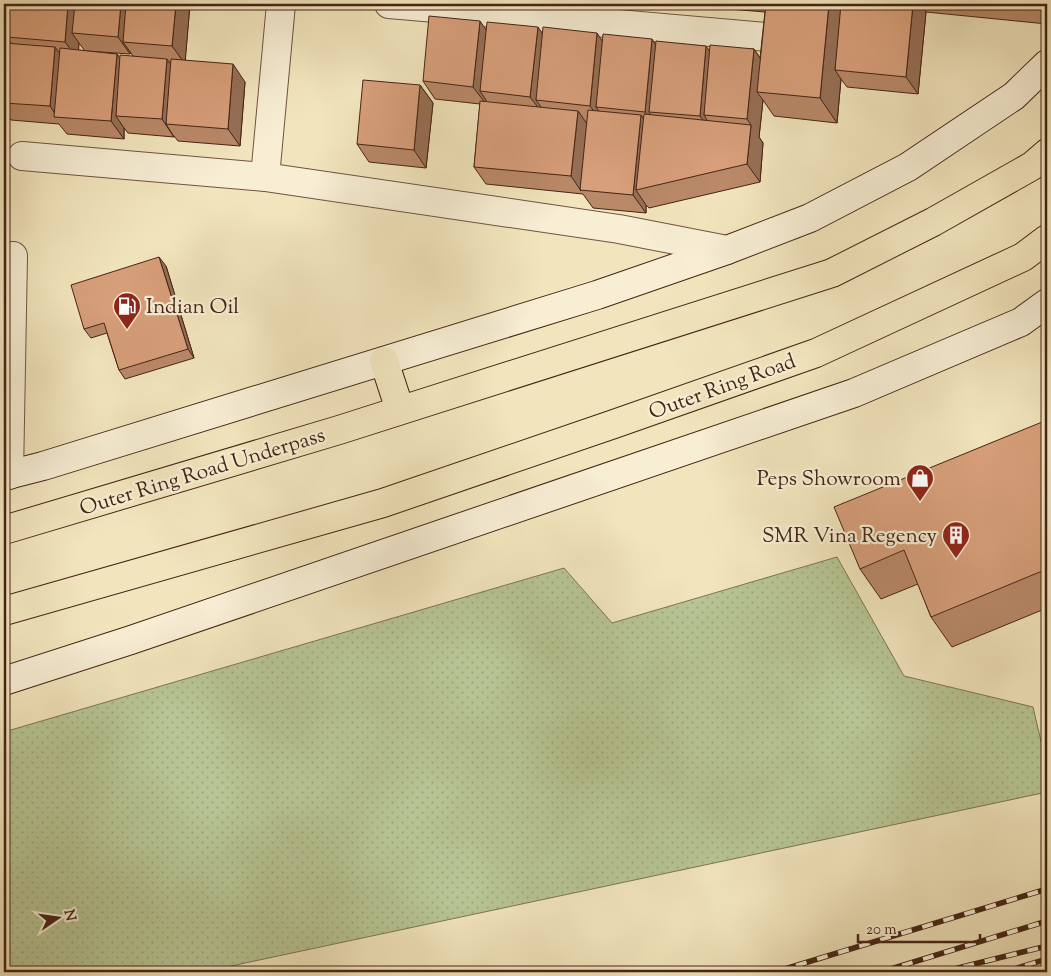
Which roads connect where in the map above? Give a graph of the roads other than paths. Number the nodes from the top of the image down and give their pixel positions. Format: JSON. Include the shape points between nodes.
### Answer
{"nodes":[{"id":1,"x":281,"y":4,"type":"edge"},
{"id":2,"x":389,"y":4,"type":"edge"},
{"id":3,"x":767,"y":37,"type":"edge"},
{"id":4,"x":1047,"y":64,"type":"edge"},
{"id":5,"x":1047,"y":153,"type":"edge"},
{"id":6,"x":22,"y":156,"type":"dead end"},
{"id":7,"x":265,"y":177,"type":"junction"},
{"id":8,"x":1047,"y":239,"type":"edge"},
{"id":9,"x":727,"y":250,"type":"junction"},
{"id":10,"x":13,"y":256,"type":"dead end"},
{"id":11,"x":1047,"y":303,"type":"edge"},
{"id":12,"x":384,"y":361,"type":"junction"},
{"id":13,"x":400,"y":410,"type":"junction"},
{"id":14,"x":7,"y":476,"type":"edge"},
{"id":15,"x":4,"y":530,"type":"edge"},
{"id":16,"x":4,"y":611,"type":"edge"},
{"id":17,"x":4,"y":681,"type":"edge"}],
"edges":[{"from":1,"to":7,"type":"street"},
{"from":2,"to":3,"type":"street"},
{"from":4,"to":9,"type":"street","via":[[1014,96],[908,167],[810,218]]},
{"from":5,"to":13,"type":"highway","via":[[1032,166],[933,222],[832,273]]},
{"from":6,"to":7,"type":"street"},
{"from":7,"to":9,"type":"street","via":[[619,229]]},
{"from":8,"to":16,"type":"highway","name":"Outer Ring Road","via":[[1023,257],[816,353],[383,503]]},
{"from":9,"to":12,"type":"street","via":[[598,295]]},
{"from":10,"to":14,"type":"street"},
{"from":11,"to":17,"type":"street","via":[[1021,322],[854,393]]},
{"from":12,"to":13,"type":"highway"},
{"from":12,"to":14,"type":"street"},
{"from":13,"to":15,"type":"highway","name":"Outer Ring Road Underpass"}]}
